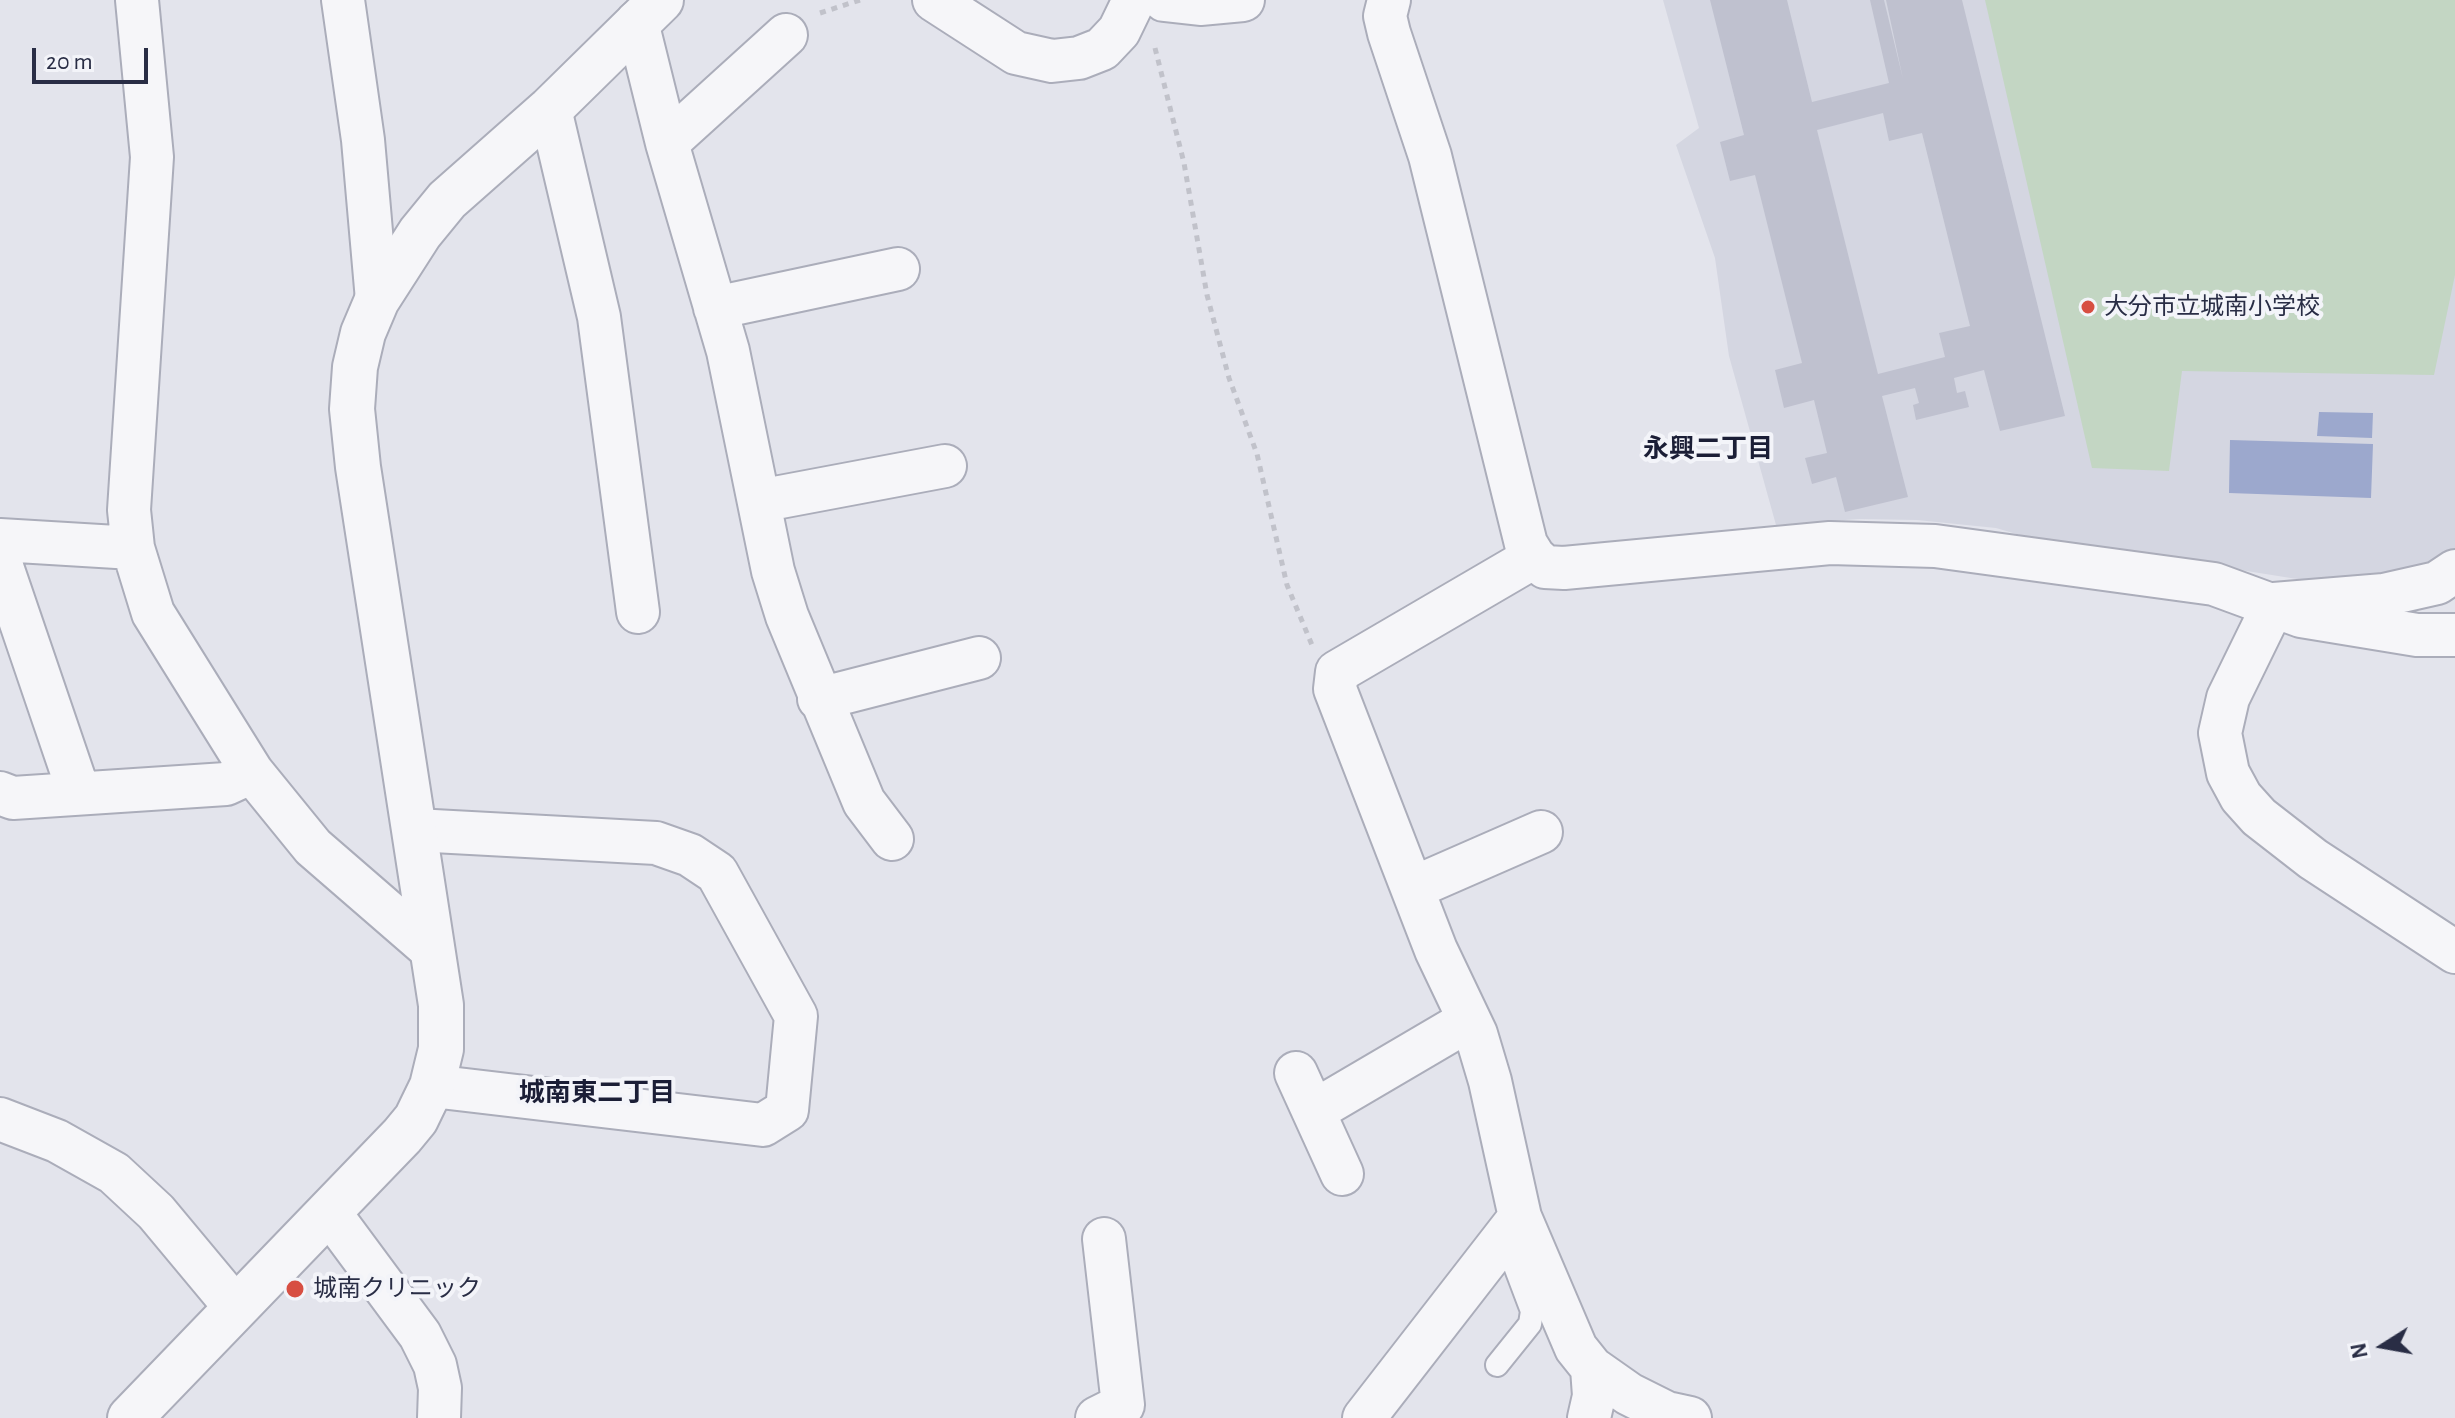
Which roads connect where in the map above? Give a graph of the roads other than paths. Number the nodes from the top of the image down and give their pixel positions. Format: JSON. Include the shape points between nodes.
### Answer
{"nodes":[{"id":1,"x":137,"y":0,"type":"edge"},
{"id":2,"x":343,"y":0,"type":"edge"},
{"id":3,"x":934,"y":0,"type":"edge"},
{"id":4,"x":1134,"y":0,"type":"edge"},
{"id":5,"x":1164,"y":0,"type":"edge"},
{"id":6,"x":1243,"y":0,"type":"edge"},
{"id":7,"x":1389,"y":0,"type":"edge"},
{"id":8,"x":649,"y":11,"type":"edge"},
{"id":9,"x":786,"y":35,"type":"dead end"},
{"id":10,"x":550,"y":109,"type":"junction"},
{"id":11,"x":667,"y":143,"type":"junction"},
{"id":12,"x":898,"y":269,"type":"dead end"},
{"id":13,"x":377,"y":300,"type":"junction"},
{"id":14,"x":715,"y":308,"type":"junction"},
{"id":15,"x":945,"y":466,"type":"dead end"},
{"id":16,"x":759,"y":501,"type":"junction"},
{"id":17,"x":0,"y":540,"type":"edge"},
{"id":18,"x":133,"y":548,"type":"junction"},
{"id":19,"x":1534,"y":557,"type":"junction"},
{"id":20,"x":0,"y":561,"type":"edge"},
{"id":21,"x":2455,"y":571,"type":"edge"},
{"id":22,"x":2274,"y":604,"type":"junction"},
{"id":23,"x":638,"y":612,"type":"dead end"},
{"id":24,"x":2455,"y":635,"type":"edge"},
{"id":25,"x":979,"y":658,"type":"dead end"},
{"id":26,"x":819,"y":699,"type":"junction"},
{"id":27,"x":252,"y":772,"type":"junction"},
{"id":28,"x":0,"y":793,"type":"edge"},
{"id":29,"x":79,"y":793,"type":"junction"},
{"id":30,"x":415,"y":830,"type":"junction"},
{"id":31,"x":1541,"y":832,"type":"dead end"},
{"id":32,"x":892,"y":839,"type":"dead end"},
{"id":33,"x":1413,"y":888,"type":"junction"},
{"id":34,"x":433,"y":951,"type":"junction"},
{"id":35,"x":2455,"y":952,"type":"edge"},
{"id":36,"x":1469,"y":1020,"type":"junction"},
{"id":37,"x":1296,"y":1073,"type":"dead end"},
{"id":38,"x":432,"y":1086,"type":"junction"},
{"id":39,"x":1314,"y":1111,"type":"junction"},
{"id":40,"x":0,"y":1119,"type":"edge"},
{"id":41,"x":1342,"y":1174,"type":"dead end"},
{"id":42,"x":329,"y":1212,"type":"junction"},
{"id":43,"x":1512,"y":1227,"type":"junction"},
{"id":44,"x":1104,"y":1239,"type":"dead end"},
{"id":45,"x":236,"y":1308,"type":"junction"},
{"id":46,"x":1497,"y":1365,"type":"dead end"},
{"id":47,"x":1592,"y":1368,"type":"junction"},
{"id":48,"x":130,"y":1418,"type":"edge"},
{"id":49,"x":439,"y":1418,"type":"edge"},
{"id":50,"x":1097,"y":1418,"type":"edge"},
{"id":51,"x":1364,"y":1418,"type":"edge"},
{"id":52,"x":1589,"y":1418,"type":"edge"},
{"id":53,"x":1690,"y":1418,"type":"edge"}],
"edges":[{"from":1,"to":18,"type":"street","via":[[152,157],[129,510]]},
{"from":2,"to":13,"type":"street","via":[[363,140]]},
{"from":3,"to":4,"type":"street","via":[[1016,53],[1052,61],[1102,49],[1119,31]]},
{"from":5,"to":6,"type":"street"},
{"from":7,"to":19,"type":"street","via":[[1389,33],[1430,156],[1526,544]]},
{"from":8,"to":10,"type":"street"},
{"from":8,"to":11,"type":"street"},
{"from":9,"to":11,"type":"street"},
{"from":10,"to":13,"type":"street","via":[[447,200]]},
{"from":10,"to":23,"type":"street","via":[[599,317]]},
{"from":11,"to":14,"type":"street"},
{"from":12,"to":14,"type":"street"},
{"from":13,"to":30,"type":"street","via":[[363,333],[352,409]]},
{"from":14,"to":16,"type":"street"},
{"from":15,"to":16,"type":"street"},
{"from":16,"to":26,"type":"street","via":[[782,601]]},
{"from":17,"to":18,"type":"street"},
{"from":18,"to":27,"type":"street","via":[[153,613]]},
{"from":19,"to":22,"type":"street","via":[[1545,567],[1564,568],[1830,543],[1903,544],[2214,584]]},
{"from":19,"to":33,"type":"street","via":[[1337,672],[1335,689]]},
{"from":20,"to":29,"type":"street"},
{"from":21,"to":22,"type":"street","via":[[2437,583],[2384,595]]},
{"from":22,"to":24,"type":"street","via":[[2339,623]]},
{"from":22,"to":35,"type":"street","via":[[2223,715],[2222,750],[2233,783],[2259,817],[2285,839]]},
{"from":25,"to":26,"type":"street"},
{"from":26,"to":32,"type":"street","via":[[864,802]]},
{"from":27,"to":29,"type":"street","via":[[226,784]]},
{"from":27,"to":34,"type":"street","via":[[313,847]]},
{"from":28,"to":29,"type":"street","via":[[13,798]]},
{"from":30,"to":34,"type":"street"},
{"from":30,"to":38,"type":"street","via":[[656,843],[690,855],[717,873],[796,1016],[787,1110],[763,1125]]},
{"from":31,"to":33,"type":"street"},
{"from":33,"to":36,"type":"street"},
{"from":34,"to":38,"type":"street","via":[[442,1030]]},
{"from":36,"to":39,"type":"street"},
{"from":36,"to":43,"type":"street","via":[[1490,1081]]},
{"from":37,"to":39,"type":"street"},
{"from":38,"to":42,"type":"street","via":[[416,1119]]},
{"from":39,"to":41,"type":"street"},
{"from":40,"to":45,"type":"street","via":[[57,1141],[114,1173],[156,1212]]},
{"from":42,"to":45,"type":"street"},
{"from":42,"to":49,"type":"street","via":[[420,1335],[435,1365]]},
{"from":43,"to":46,"type":"lane","via":[[1532,1311],[1530,1324]]},
{"from":43,"to":47,"type":"street","via":[[1576,1348]]},
{"from":43,"to":51,"type":"street"},
{"from":44,"to":50,"type":"street","via":[[1123,1405]]},
{"from":45,"to":48,"type":"street"},
{"from":47,"to":52,"type":"street"},
{"from":47,"to":53,"type":"street","via":[[1649,1405]]}]}
